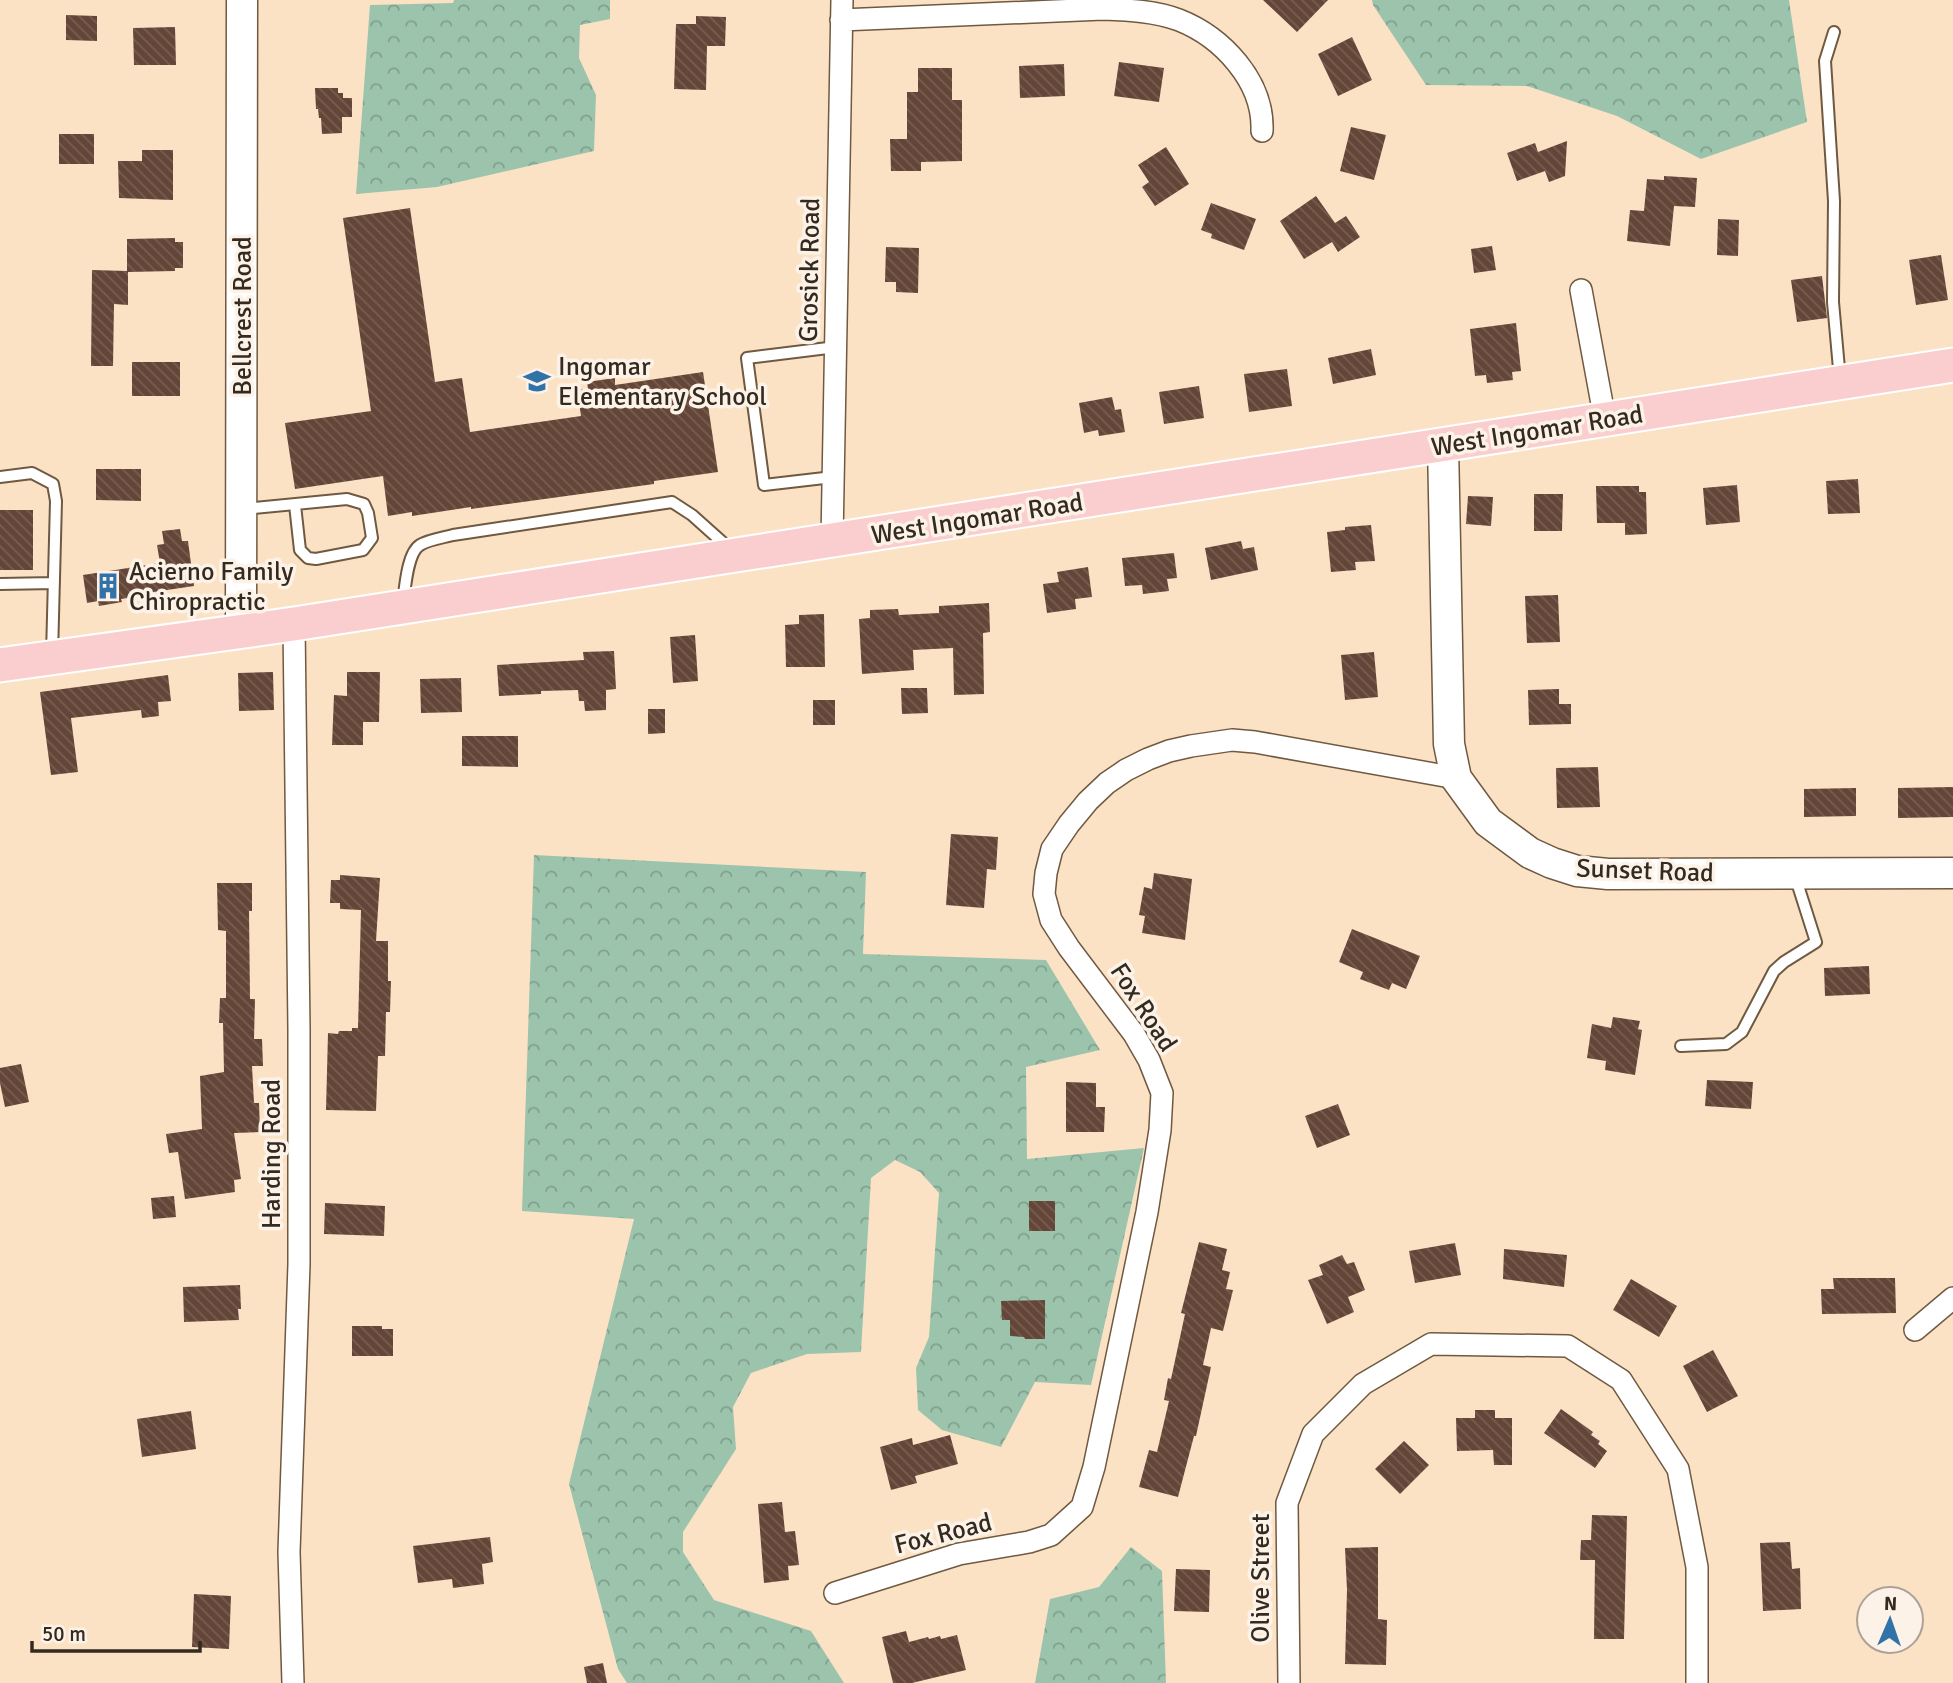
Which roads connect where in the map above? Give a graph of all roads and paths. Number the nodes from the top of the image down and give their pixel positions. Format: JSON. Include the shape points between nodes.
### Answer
{"nodes":[{"id":1,"x":242,"y":0,"type":"edge"},
{"id":2,"x":841,"y":10,"type":"edge"},
{"id":3,"x":1834,"y":32,"type":"dead end"},
{"id":4,"x":1262,"y":131,"type":"dead end"},
{"id":5,"x":1581,"y":290,"type":"dead end"},
{"id":6,"x":836,"y":347,"type":"junction"},
{"id":7,"x":1953,"y":365,"type":"edge"},
{"id":8,"x":1841,"y":383,"type":"junction"},
{"id":9,"x":1605,"y":420,"type":"junction"},
{"id":10,"x":1443,"y":444,"type":"junction"},
{"id":11,"x":0,"y":477,"type":"edge"},
{"id":12,"x":833,"y":477,"type":"junction"},
{"id":13,"x":295,"y":505,"type":"junction"},
{"id":14,"x":242,"y":509,"type":"junction"},
{"id":15,"x":832,"y":540,"type":"junction"},
{"id":16,"x":738,"y":555,"type":"junction"},
{"id":17,"x":54,"y":583,"type":"junction"},
{"id":18,"x":0,"y":584,"type":"edge"},
{"id":19,"x":402,"y":608,"type":"junction"},
{"id":20,"x":294,"y":624,"type":"junction"},
{"id":21,"x":241,"y":632,"type":"junction"},
{"id":22,"x":52,"y":658,"type":"junction"},
{"id":23,"x":0,"y":665,"type":"edge"},
{"id":24,"x":1456,"y":778,"type":"junction"},
{"id":25,"x":1794,"y":873,"type":"junction"},
{"id":26,"x":1953,"y":873,"type":"edge"},
{"id":27,"x":1681,"y":1046,"type":"dead end"},
{"id":28,"x":1953,"y":1298,"type":"edge"},
{"id":29,"x":1915,"y":1331,"type":"dead end"},
{"id":30,"x":835,"y":1592,"type":"dead end"},
{"id":31,"x":293,"y":1683,"type":"edge"},
{"id":32,"x":1289,"y":1683,"type":"edge"},
{"id":33,"x":1697,"y":1683,"type":"edge"}],
"edges":[{"from":1,"to":14,"type":"street","name":"Bellcrest Road"},
{"from":2,"to":4,"type":"street","via":[[1103,9],[1176,19],[1205,32],[1236,62],[1255,93]]},
{"from":2,"to":6,"type":"street","name":"Grosick Road"},
{"from":3,"to":8,"type":"lane","via":[[1825,61],[1834,201],[1833,302]]},
{"from":5,"to":9,"type":"street"},
{"from":6,"to":12,"type":"street","name":"Grosick Road"},
{"from":6,"to":12,"type":"lane","via":[[747,358],[764,485]]},
{"from":7,"to":8,"type":"main road","name":"West Ingomar Road"},
{"from":8,"to":9,"type":"main road","name":"West Ingomar Road"},
{"from":9,"to":10,"type":"main road","name":"West Ingomar Road"},
{"from":10,"to":15,"type":"main road","name":"West Ingomar Road"},
{"from":10,"to":24,"type":"street","name":"Sunset Road","via":[[1449,744]]},
{"from":11,"to":17,"type":"lane","via":[[32,473],[53,484]]},
{"from":12,"to":15,"type":"street","name":"Grosick Road"},
{"from":13,"to":13,"type":"lane","via":[[346,499],[363,504],[372,538],[363,550],[309,558],[300,550]]},
{"from":13,"to":14,"type":"lane"},
{"from":14,"to":21,"type":"street","name":"Bellcrest Road"},
{"from":15,"to":16,"type":"main road","name":"West Ingomar Road"},
{"from":16,"to":19,"type":"main road","name":"West Ingomar Road"},
{"from":16,"to":19,"type":"lane","via":[[672,502],[453,536],[417,547]]},
{"from":17,"to":18,"type":"lane"},
{"from":17,"to":22,"type":"lane"},
{"from":19,"to":20,"type":"main road","name":"West Ingomar Road"},
{"from":20,"to":21,"type":"main road","name":"West Ingomar Road"},
{"from":20,"to":31,"type":"street","name":"Harding Road","via":[[299,1264],[289,1552]]},
{"from":21,"to":22,"type":"main road","name":"West Ingomar Road"},
{"from":22,"to":23,"type":"main road","name":"West Ingomar Road"},
{"from":24,"to":25,"type":"street","name":"Sunset Road","via":[[1488,822],[1510,840],[1577,871]]},
{"from":24,"to":30,"type":"street","name":"Fox Road","via":[[1231,740],[1169,751],[1126,770],[1107,783],[1069,824],[1052,849],[1045,873],[1051,919],[1134,1034],[1162,1093],[1147,1212],[1082,1507],[1040,1539],[959,1555]]},
{"from":25,"to":26,"type":"street","name":"Sunset Road"},
{"from":25,"to":27,"type":"lane","via":[[1816,942],[1774,971],[1742,1032],[1726,1044]]},
{"from":28,"to":29,"type":"street"},
{"from":32,"to":33,"type":"street","name":"Olive Street","via":[[1287,1503],[1313,1434],[1363,1384],[1431,1344],[1443,1344],[1569,1346],[1620,1380],[1678,1469],[1697,1567]]}]}
